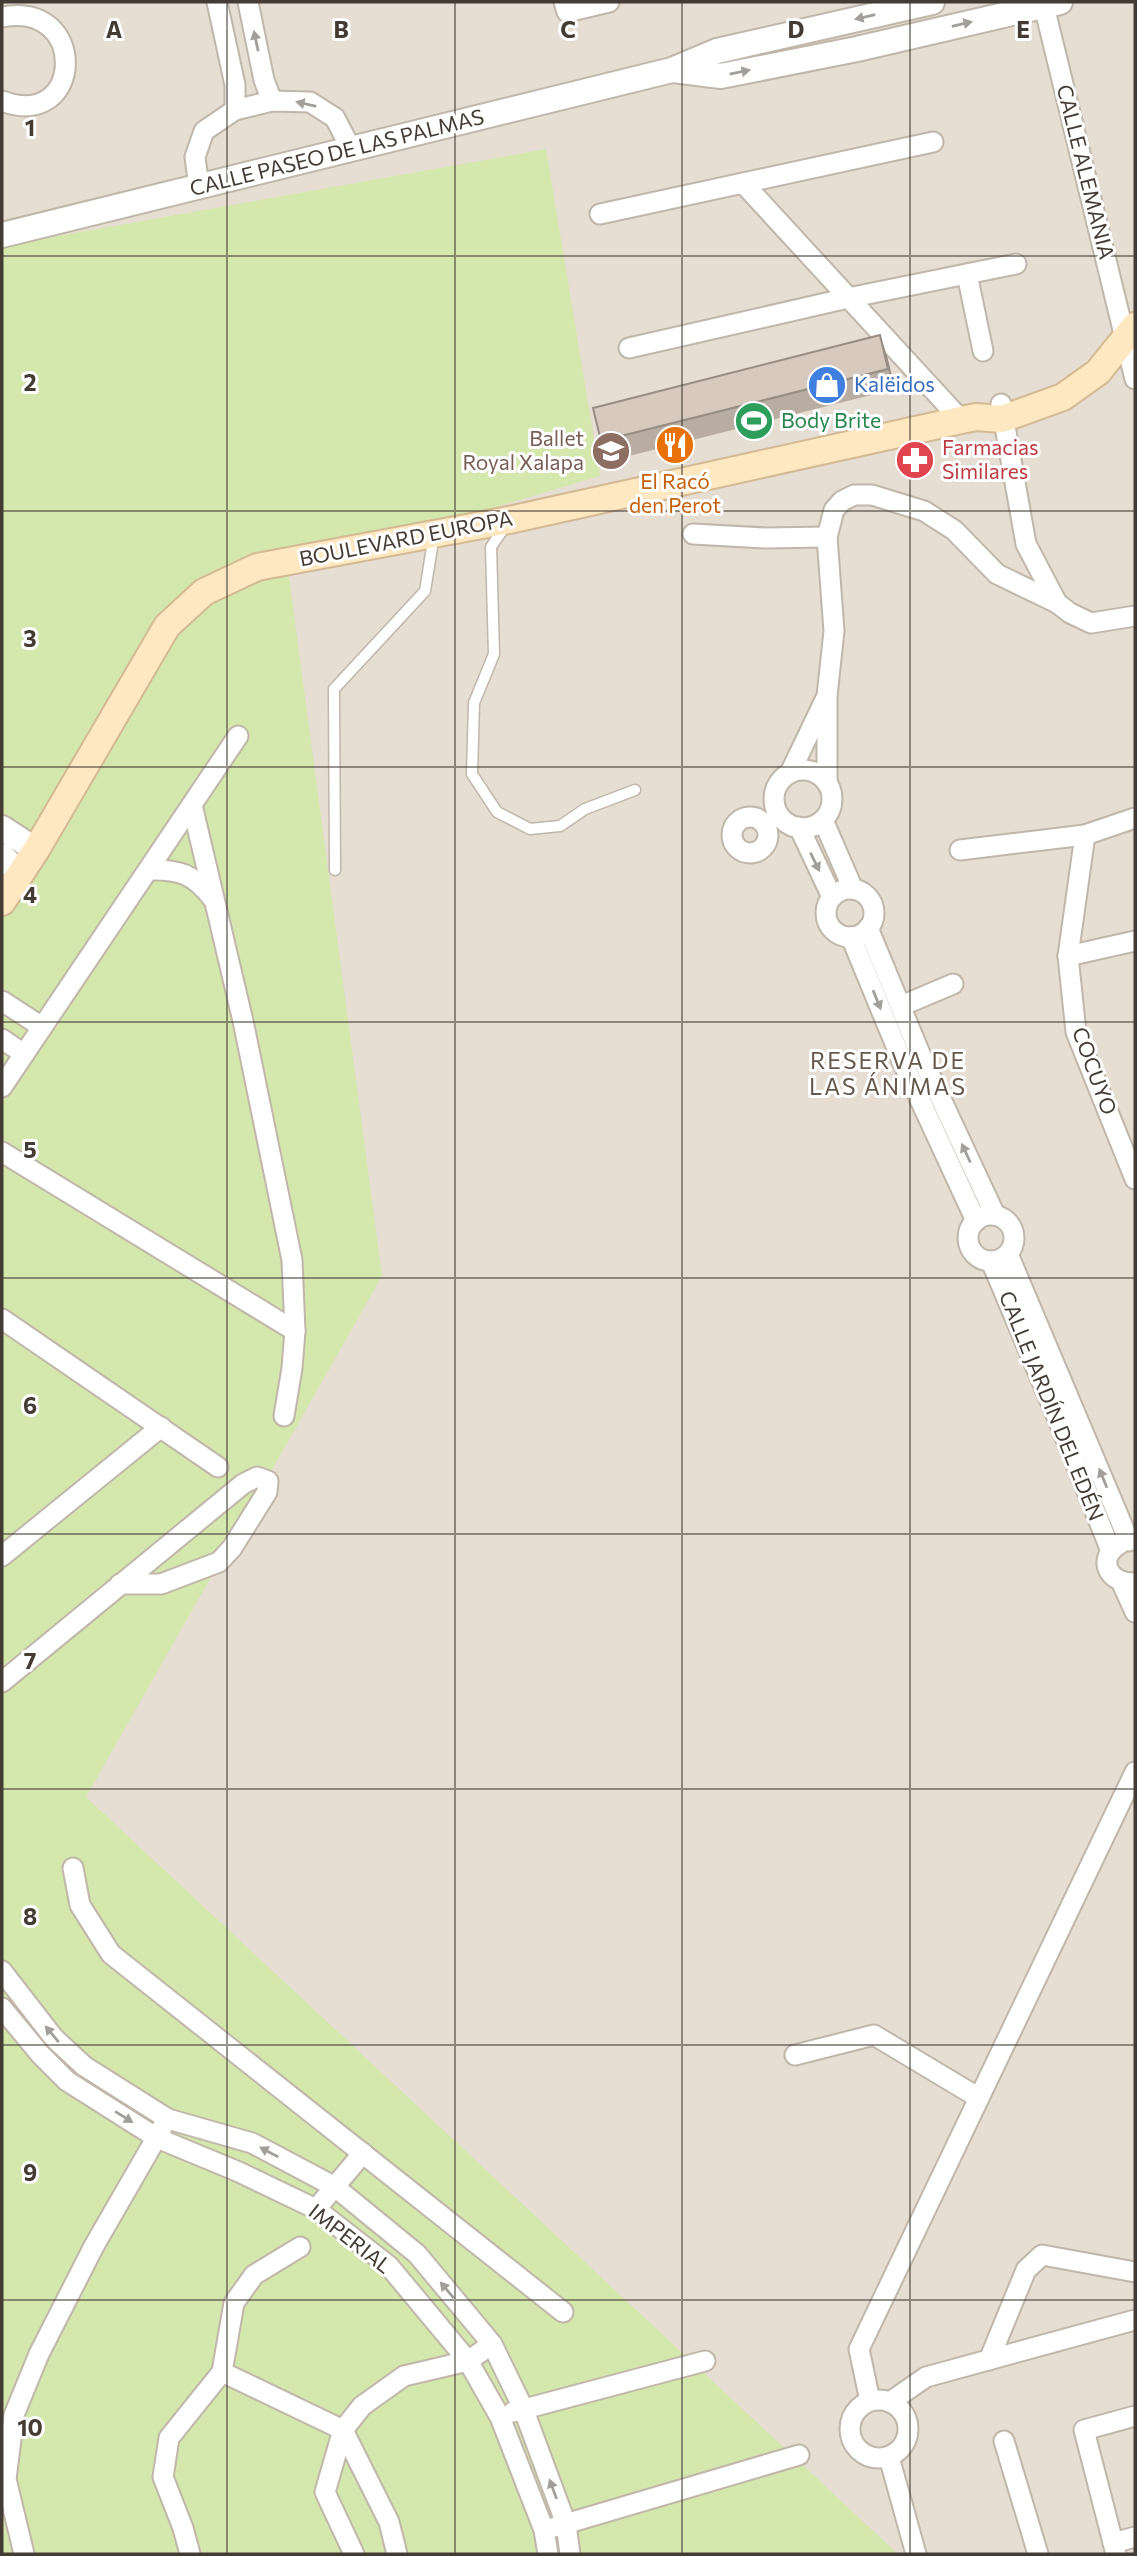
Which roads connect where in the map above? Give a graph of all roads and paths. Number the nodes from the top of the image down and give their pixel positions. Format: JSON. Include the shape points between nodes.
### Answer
{"nodes":[{"id":1,"x":609,"y":2,"type":"edge"},
{"id":2,"x":932,"y":2,"type":"edge"},
{"id":3,"x":1052,"y":4,"type":"edge"},
{"id":4,"x":249,"y":6,"type":"edge"},
{"id":5,"x":571,"y":6,"type":"edge"},
{"id":6,"x":999,"y":8,"type":"edge"},
{"id":7,"x":219,"y":9,"type":"edge"},
{"id":8,"x":2,"y":17,"type":"edge"},
{"id":9,"x":672,"y":70,"type":"junction"},
{"id":10,"x":2,"y":101,"type":"edge"},
{"id":11,"x":272,"y":101,"type":"junction"},
{"id":12,"x":235,"y":110,"type":"junction"},
{"id":13,"x":933,"y":142,"type":"dead end"},
{"id":14,"x":351,"y":149,"type":"junction"},
{"id":15,"x":743,"y":183,"type":"junction"},
{"id":16,"x":199,"y":187,"type":"junction"},
{"id":17,"x":600,"y":214,"type":"dead end"},
{"id":18,"x":2,"y":235,"type":"edge"},
{"id":19,"x":1016,"y":264,"type":"dead end"},
{"id":20,"x":967,"y":274,"type":"junction"},
{"id":21,"x":848,"y":298,"type":"junction"},
{"id":22,"x":1129,"y":324,"type":"edge"},
{"id":23,"x":629,"y":348,"type":"dead end"},
{"id":24,"x":984,"y":351,"type":"dead end"},
{"id":25,"x":1135,"y":379,"type":"edge"},
{"id":26,"x":1001,"y":412,"type":"junction"},
{"id":27,"x":968,"y":418,"type":"junction"},
{"id":28,"x":509,"y":520,"type":"junction"},
{"id":29,"x":693,"y":534,"type":"dead end"},
{"id":30,"x":434,"y":535,"type":"junction"},
{"id":31,"x":827,"y":537,"type":"junction"},
{"id":32,"x":1057,"y":603,"type":"junction"},
{"id":33,"x":1135,"y":616,"type":"edge"},
{"id":34,"x":827,"y":696,"type":"junction"},
{"id":35,"x":238,"y":736,"type":"dead end"},
{"id":36,"x":790,"y":773,"type":"junction"},
{"id":37,"x":827,"y":782,"type":"junction"},
{"id":38,"x":635,"y":790,"type":"dead end"},
{"id":39,"x":192,"y":805,"type":"junction"},
{"id":40,"x":1135,"y":818,"type":"edge"},
{"id":41,"x":823,"y":820,"type":"junction"},
{"id":42,"x":782,"y":825,"type":"junction"},
{"id":43,"x":2,"y":828,"type":"edge"},
{"id":44,"x":1085,"y":835,"type":"junction"},
{"id":45,"x":36,"y":850,"type":"junction"},
{"id":46,"x":960,"y":850,"type":"dead end"},
{"id":47,"x":11,"y":865,"type":"edge"},
{"id":48,"x":149,"y":870,"type":"junction"},
{"id":49,"x":334,"y":870,"type":"dead end"},
{"id":50,"x":853,"y":889,"type":"junction"},
{"id":51,"x":832,"y":897,"type":"junction"},
{"id":52,"x":214,"y":900,"type":"junction"},
{"id":53,"x":2,"y":902,"type":"edge"},
{"id":54,"x":860,"y":933,"type":"junction"},
{"id":55,"x":1135,"y":941,"type":"edge"},
{"id":56,"x":1068,"y":956,"type":"junction"},
{"id":57,"x":953,"y":984,"type":"dead end"},
{"id":58,"x":2,"y":1001,"type":"edge"},
{"id":59,"x":901,"y":1006,"type":"junction"},
{"id":60,"x":42,"y":1027,"type":"junction"},
{"id":61,"x":2,"y":1040,"type":"edge"},
{"id":62,"x":24,"y":1054,"type":"junction"},
{"id":63,"x":921,"y":1056,"type":"junction"},
{"id":64,"x":903,"y":1063,"type":"junction"},
{"id":65,"x":2,"y":1087,"type":"edge"},
{"id":66,"x":2,"y":1152,"type":"edge"},
{"id":67,"x":1135,"y":1179,"type":"edge"},
{"id":68,"x":995,"y":1215,"type":"junction"},
{"id":69,"x":976,"y":1221,"type":"junction"},
{"id":70,"x":999,"y":1257,"type":"junction"},
{"id":71,"x":2,"y":1319,"type":"edge"},
{"id":72,"x":295,"y":1331,"type":"junction"},
{"id":73,"x":284,"y":1416,"type":"dead end"},
{"id":74,"x":1068,"y":1419,"type":"junction"},
{"id":75,"x":161,"y":1427,"type":"junction"},
{"id":76,"x":218,"y":1467,"type":"dead end"},
{"id":77,"x":1132,"y":1542,"type":"edge"},
{"id":78,"x":1111,"y":1551,"type":"junction"},
{"id":79,"x":2,"y":1556,"type":"edge"},
{"id":80,"x":1129,"y":1583,"type":"edge"},
{"id":81,"x":120,"y":1584,"type":"junction"},
{"id":82,"x":1135,"y":1612,"type":"edge"},
{"id":83,"x":2,"y":1682,"type":"edge"},
{"id":84,"x":1135,"y":1772,"type":"edge"},
{"id":85,"x":73,"y":1868,"type":"dead end"},
{"id":86,"x":2,"y":1971,"type":"edge"},
{"id":87,"x":4,"y":2012,"type":"edge"},
{"id":88,"x":795,"y":2055,"type":"dead end"},
{"id":89,"x":979,"y":2098,"type":"junction"},
{"id":90,"x":168,"y":2119,"type":"junction"},
{"id":91,"x":157,"y":2138,"type":"junction"},
{"id":92,"x":363,"y":2154,"type":"junction"},
{"id":93,"x":335,"y":2187,"type":"junction"},
{"id":94,"x":316,"y":2209,"type":"junction"},
{"id":95,"x":299,"y":2247,"type":"dead end"},
{"id":96,"x":1135,"y":2272,"type":"edge"},
{"id":97,"x":563,"y":2312,"type":"dead end"},
{"id":98,"x":1135,"y":2320,"type":"edge"},
{"id":99,"x":492,"y":2344,"type":"junction"},
{"id":100,"x":989,"y":2360,"type":"junction"},
{"id":101,"x":468,"y":2361,"type":"junction"},
{"id":102,"x":705,"y":2361,"type":"dead end"},
{"id":103,"x":222,"y":2372,"type":"junction"},
{"id":104,"x":870,"y":2401,"type":"junction"},
{"id":105,"x":890,"y":2402,"type":"junction"},
{"id":106,"x":523,"y":2408,"type":"junction"},
{"id":107,"x":1135,"y":2416,"type":"edge"},
{"id":108,"x":500,"y":2417,"type":"junction"},
{"id":109,"x":343,"y":2430,"type":"junction"},
{"id":110,"x":1004,"y":2441,"type":"dead end"},
{"id":111,"x":799,"y":2455,"type":"dead end"},
{"id":112,"x":889,"y":2457,"type":"junction"},
{"id":113,"x":566,"y":2524,"type":"junction"},
{"id":114,"x":544,"y":2530,"type":"junction"},
{"id":115,"x":1135,"y":2537,"type":"edge"},
{"id":116,"x":1115,"y":2549,"type":"edge"},
{"id":117,"x":24,"y":2554,"type":"edge"},
{"id":118,"x":190,"y":2554,"type":"edge"},
{"id":119,"x":354,"y":2554,"type":"edge"},
{"id":120,"x":397,"y":2554,"type":"edge"},
{"id":121,"x":548,"y":2554,"type":"edge"},
{"id":122,"x":570,"y":2554,"type":"edge"},
{"id":123,"x":916,"y":2554,"type":"edge"},
{"id":124,"x":1038,"y":2554,"type":"edge"}],
"edges":[{"from":1,"to":5,"type":"street"},
{"from":2,"to":9,"type":"street","name":"CALLE PASEO DE LAS PALMAS","one_way":true,"via":[[717,51]]},
{"from":3,"to":6,"type":"street","name":"CALLE PASEO DE LAS PALMAS"},
{"from":3,"to":22,"type":"street","name":"CALLE ALEMANIA"},
{"from":4,"to":7,"type":"street"},
{"from":11,"to":4,"type":"street","one_way":true},
{"from":9,"to":6,"type":"street","name":"CALLE PASEO DE LAS PALMAS","one_way":true,"via":[[720,76],[857,49]]},
{"from":7,"to":12,"type":"street","via":[[235,85]]},
{"from":8,"to":10,"type":"street","via":[[29,13],[43,18],[55,27],[67,55],[66,71],[49,96],[19,106]]},
{"from":9,"to":14,"type":"street","name":"CALLE PASEO DE LAS PALMAS"},
{"from":11,"to":12,"type":"street"},
{"from":14,"to":11,"type":"street","one_way":true,"via":[[335,118],[310,102]]},
{"from":12,"to":16,"type":"street","via":[[204,131],[195,157]]},
{"from":13,"to":15,"type":"street"},
{"from":14,"to":16,"type":"street","name":"CALLE PASEO DE LAS PALMAS"},
{"from":15,"to":17,"type":"street"},
{"from":15,"to":21,"type":"street"},
{"from":16,"to":18,"type":"street","name":"CALLE PASEO DE LAS PALMAS"},
{"from":19,"to":20,"type":"street"},
{"from":20,"to":21,"type":"street"},
{"from":20,"to":24,"type":"street"},
{"from":21,"to":23,"type":"street"},
{"from":21,"to":27,"type":"street"},
{"from":22,"to":25,"type":"street","name":"CALLE ALEMANIA"},
{"from":22,"to":26,"type":"main road","name":"BOULEVARD EUROPA","via":[[1058,383]]},
{"from":26,"to":27,"type":"main road","name":"BOULEVARD EUROPA"},
{"from":26,"to":32,"type":"street","via":[[1026,544]]},
{"from":27,"to":28,"type":"main road","name":"BOULEVARD EUROPA"},
{"from":28,"to":30,"type":"main road","name":"BOULEVARD EUROPA"},
{"from":28,"to":38,"type":"lane","via":[[491,547],[494,654],[474,704],[471,774],[496,811],[530,829],[561,826],[585,809]]},
{"from":29,"to":31,"type":"street"},
{"from":30,"to":45,"type":"main road","name":"BOULEVARD EUROPA","via":[[257,567],[204,592],[167,626]]},
{"from":30,"to":49,"type":"lane","via":[[425,591],[334,689]]},
{"from":31,"to":32,"type":"street","via":[[834,510],[842,501],[854,495],[892,499],[954,530],[997,574]]},
{"from":31,"to":34,"type":"street","via":[[834,631]]},
{"from":32,"to":33,"type":"street","via":[[1091,623]]},
{"from":34,"to":36,"type":"street"},
{"from":34,"to":37,"type":"street"},
{"from":35,"to":39,"type":"street"},
{"from":36,"to":37,"type":"street","via":[[814,772]]},
{"from":36,"to":42,"type":"street","via":[[775,794]]},
{"from":37,"to":41,"type":"street","via":[[832,800]]},
{"from":39,"to":48,"type":"street"},
{"from":39,"to":52,"type":"street"},
{"from":40,"to":44,"type":"street"},
{"from":41,"to":42,"type":"street","via":[[808,827]]},
{"from":41,"to":50,"type":"street"},
{"from":42,"to":51,"type":"street","one_way":true},
{"from":43,"to":45,"type":"street"},
{"from":44,"to":46,"type":"street"},
{"from":44,"to":56,"type":"street","name":"COCUYO"},
{"from":45,"to":47,"type":"main road","name":"BOULEVARD EUROPA"},
{"from":47,"to":53,"type":"main road","name":"BOULEVARD EUROPA"},
{"from":48,"to":52,"type":"street","via":[[186,874]]},
{"from":48,"to":60,"type":"street"},
{"from":50,"to":51,"type":"street"},
{"from":50,"to":54,"type":"street","via":[[871,901],[874,915]]},
{"from":51,"to":54,"type":"street","via":[[827,919],[836,932]]},
{"from":52,"to":72,"type":"street","via":[[292,1260]]},
{"from":54,"to":59,"type":"street"},
{"from":54,"to":64,"type":"street","one_way":true},
{"from":55,"to":56,"type":"street"},
{"from":56,"to":67,"type":"street","name":"COCUYO","via":[[1076,1032]]},
{"from":57,"to":59,"type":"street"},
{"from":58,"to":60,"type":"street"},
{"from":59,"to":63,"type":"street"},
{"from":60,"to":62,"type":"street"},
{"from":61,"to":62,"type":"street"},
{"from":62,"to":65,"type":"street"},
{"from":63,"to":64,"type":"street"},
{"from":68,"to":63,"type":"street","one_way":true},
{"from":64,"to":69,"type":"street"},
{"from":66,"to":72,"type":"street"},
{"from":68,"to":69,"type":"street"},
{"from":68,"to":70,"type":"street","via":[[1012,1227],[1014,1241]]},
{"from":69,"to":70,"type":"street","via":[[968,1234],[971,1250],[983,1259]]},
{"from":70,"to":74,"type":"street","name":"CALLE JARDÍN DEL EDÉN"},
{"from":71,"to":75,"type":"street"},
{"from":72,"to":73,"type":"street"},
{"from":77,"to":74,"type":"street","name":"CALLE JARDÍN DEL EDÉN","one_way":true},
{"from":74,"to":78,"type":"street","name":"CALLE JARDÍN DEL EDÉN"},
{"from":75,"to":76,"type":"street"},
{"from":75,"to":79,"type":"street"},
{"from":77,"to":78,"type":"street","via":[[1122,1542]]},
{"from":78,"to":80,"type":"street","name":"CALLE JARDÍN DEL EDÉN","via":[[1111,1576]]},
{"from":80,"to":82,"type":"street"},
{"from":81,"to":81,"type":"street","via":[[243,1484],[257,1477],[268,1481],[267,1492],[219,1562],[161,1584]]},
{"from":81,"to":83,"type":"street"},
{"from":84,"to":89,"type":"street"},
{"from":85,"to":92,"type":"street","via":[[80,1905],[111,1954]]},
{"from":90,"to":86,"type":"street","one_way":true,"via":[[84,2066],[54,2038]]},
{"from":87,"to":91,"type":"street","name":"IMPERIAL","one_way":true,"via":[[67,2081]]},
{"from":88,"to":89,"type":"street","via":[[874,2035]]},
{"from":89,"to":104,"type":"street","via":[[859,2349]]},
{"from":90,"to":91,"type":"street"},
{"from":93,"to":90,"type":"street","one_way":true,"via":[[252,2143]]},
{"from":91,"to":94,"type":"street","name":"IMPERIAL"},
{"from":91,"to":117,"type":"street","via":[[94,2246],[39,2354],[14,2415],[6,2479]]},
{"from":92,"to":93,"type":"street"},
{"from":92,"to":97,"type":"street"},
{"from":93,"to":94,"type":"street"},
{"from":99,"to":93,"type":"street","one_way":true,"via":[[417,2254]]},
{"from":94,"to":101,"type":"street","name":"IMPERIAL","via":[[389,2266]]},
{"from":95,"to":103,"type":"street","via":[[254,2275],[234,2303]]},
{"from":96,"to":100,"type":"street","via":[[1042,2255],[1026,2270]]},
{"from":98,"to":100,"type":"street"},
{"from":99,"to":101,"type":"street"},
{"from":99,"to":106,"type":"street"},
{"from":100,"to":105,"type":"street","via":[[926,2377]]},
{"from":101,"to":108,"type":"street","name":"IMPERIAL"},
{"from":101,"to":109,"type":"street","via":[[404,2376],[362,2406]]},
{"from":102,"to":106,"type":"street"},
{"from":103,"to":109,"type":"street"},
{"from":103,"to":118,"type":"street","via":[[169,2438],[163,2477]]},
{"from":104,"to":105,"type":"street"},
{"from":104,"to":112,"type":"street","via":[[855,2412],[851,2439],[862,2453]]},
{"from":105,"to":112,"type":"street","via":[[905,2415],[908,2435],[905,2444]]},
{"from":106,"to":108,"type":"street"},
{"from":113,"to":106,"type":"street","one_way":true},
{"from":107,"to":116,"type":"street","via":[[1084,2430]]},
{"from":108,"to":114,"type":"street","name":"IMPERIAL"},
{"from":109,"to":119,"type":"street","via":[[325,2492]]},
{"from":109,"to":120,"type":"street","via":[[389,2522]]},
{"from":110,"to":124,"type":"street"},
{"from":111,"to":113,"type":"street"},
{"from":112,"to":123,"type":"street"},
{"from":113,"to":114,"type":"street"},
{"from":113,"to":122,"type":"street"},
{"from":114,"to":121,"type":"street","name":"IMPERIAL"},
{"from":115,"to":116,"type":"street"}]}
